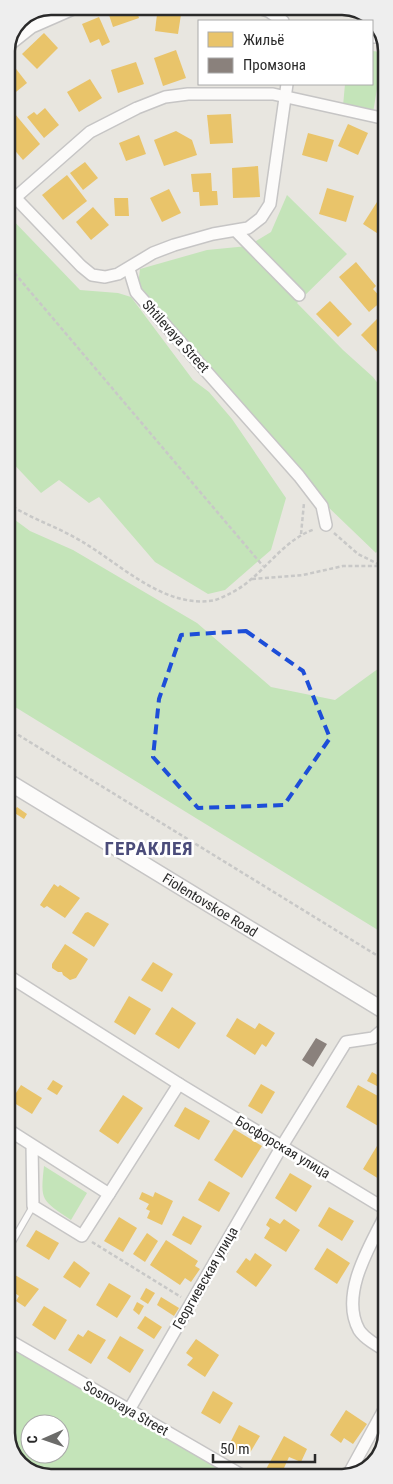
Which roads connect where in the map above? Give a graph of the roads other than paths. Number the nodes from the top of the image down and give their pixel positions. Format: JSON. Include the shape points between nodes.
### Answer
{"nodes":[{"id":1,"x":59,"y":15,"type":"edge"},
{"id":2,"x":18,"y":38,"type":"edge"},
{"id":3,"x":287,"y":85,"type":"edge"},
{"id":4,"x":285,"y":97,"type":"junction"},
{"id":5,"x":378,"y":117,"type":"edge"},
{"id":6,"x":16,"y":197,"type":"joint"},
{"id":7,"x":236,"y":231,"type":"junction"},
{"id":8,"x":130,"y":269,"type":"junction"},
{"id":9,"x":299,"y":295,"type":"dead end"},
{"id":10,"x":326,"y":525,"type":"road end"},
{"id":11,"x":15,"y":786,"type":"edge"},
{"id":12,"x":15,"y":980,"type":"edge"},
{"id":13,"x":378,"y":1007,"type":"edge"},
{"id":14,"x":378,"y":1034,"type":"edge"},
{"id":15,"x":179,"y":1084,"type":"junction"},
{"id":16,"x":15,"y":1135,"type":"edge"},
{"id":17,"x":32,"y":1145,"type":"junction"},
{"id":18,"x":282,"y":1146,"type":"junction"},
{"id":19,"x":109,"y":1194,"type":"junction"},
{"id":20,"x":378,"y":1205,"type":"edge"},
{"id":21,"x":33,"y":1206,"type":"junction"},
{"id":22,"x":378,"y":1229,"type":"edge"},
{"id":23,"x":15,"y":1238,"type":"edge"},
{"id":24,"x":15,"y":1344,"type":"edge"},
{"id":25,"x":378,"y":1345,"type":"edge"},
{"id":26,"x":128,"y":1410,"type":"junction"},
{"id":27,"x":378,"y":1420,"type":"edge"},
{"id":28,"x":352,"y":1467,"type":"edge"},
{"id":29,"x":231,"y":1469,"type":"edge"}],
"edges":[{"from":1,"to":2,"type":"street","via":[[32,27]]},
{"from":3,"to":4,"type":"street"},
{"from":4,"to":5,"type":"street"},
{"from":4,"to":6,"type":"street","via":[[273,94],[188,94],[152,101],[90,132]]},
{"from":4,"to":7,"type":"street","via":[[270,204],[261,218],[248,228]]},
{"from":6,"to":8,"type":"street","via":[[92,275],[118,274]]},
{"from":7,"to":8,"type":"street","via":[[174,245],[153,253]]},
{"from":7,"to":9,"type":"street"},
{"from":8,"to":10,"type":"street","name":"Shtilevaya Street","via":[[136,292],[299,476],[322,506]]},
{"from":11,"to":13,"type":"main road","name":"Fiolentovskoe Road"},
{"from":12,"to":15,"type":"street","name":"Босфорская улица"},
{"from":14,"to":18,"type":"street","name":"Георгиевская улица","via":[[373,1038],[346,1042]]},
{"from":15,"to":18,"type":"street","name":"Босфорская улица"},
{"from":15,"to":19,"type":"street"},
{"from":16,"to":17,"type":"street"},
{"from":17,"to":19,"type":"street"},
{"from":17,"to":21,"type":"street"},
{"from":18,"to":20,"type":"street","name":"Босфорская улица"},
{"from":18,"to":26,"type":"street","name":"Георгиевская улица"},
{"from":19,"to":21,"type":"street","via":[[82,1236]]},
{"from":21,"to":23,"type":"lane"},
{"from":22,"to":25,"type":"street","via":[[357,1272],[353,1308],[360,1330]]},
{"from":24,"to":26,"type":"street","name":"Sosnovaya Street"},
{"from":26,"to":29,"type":"street","name":"Sosnovaya Street"},
{"from":27,"to":28,"type":"street"}]}
